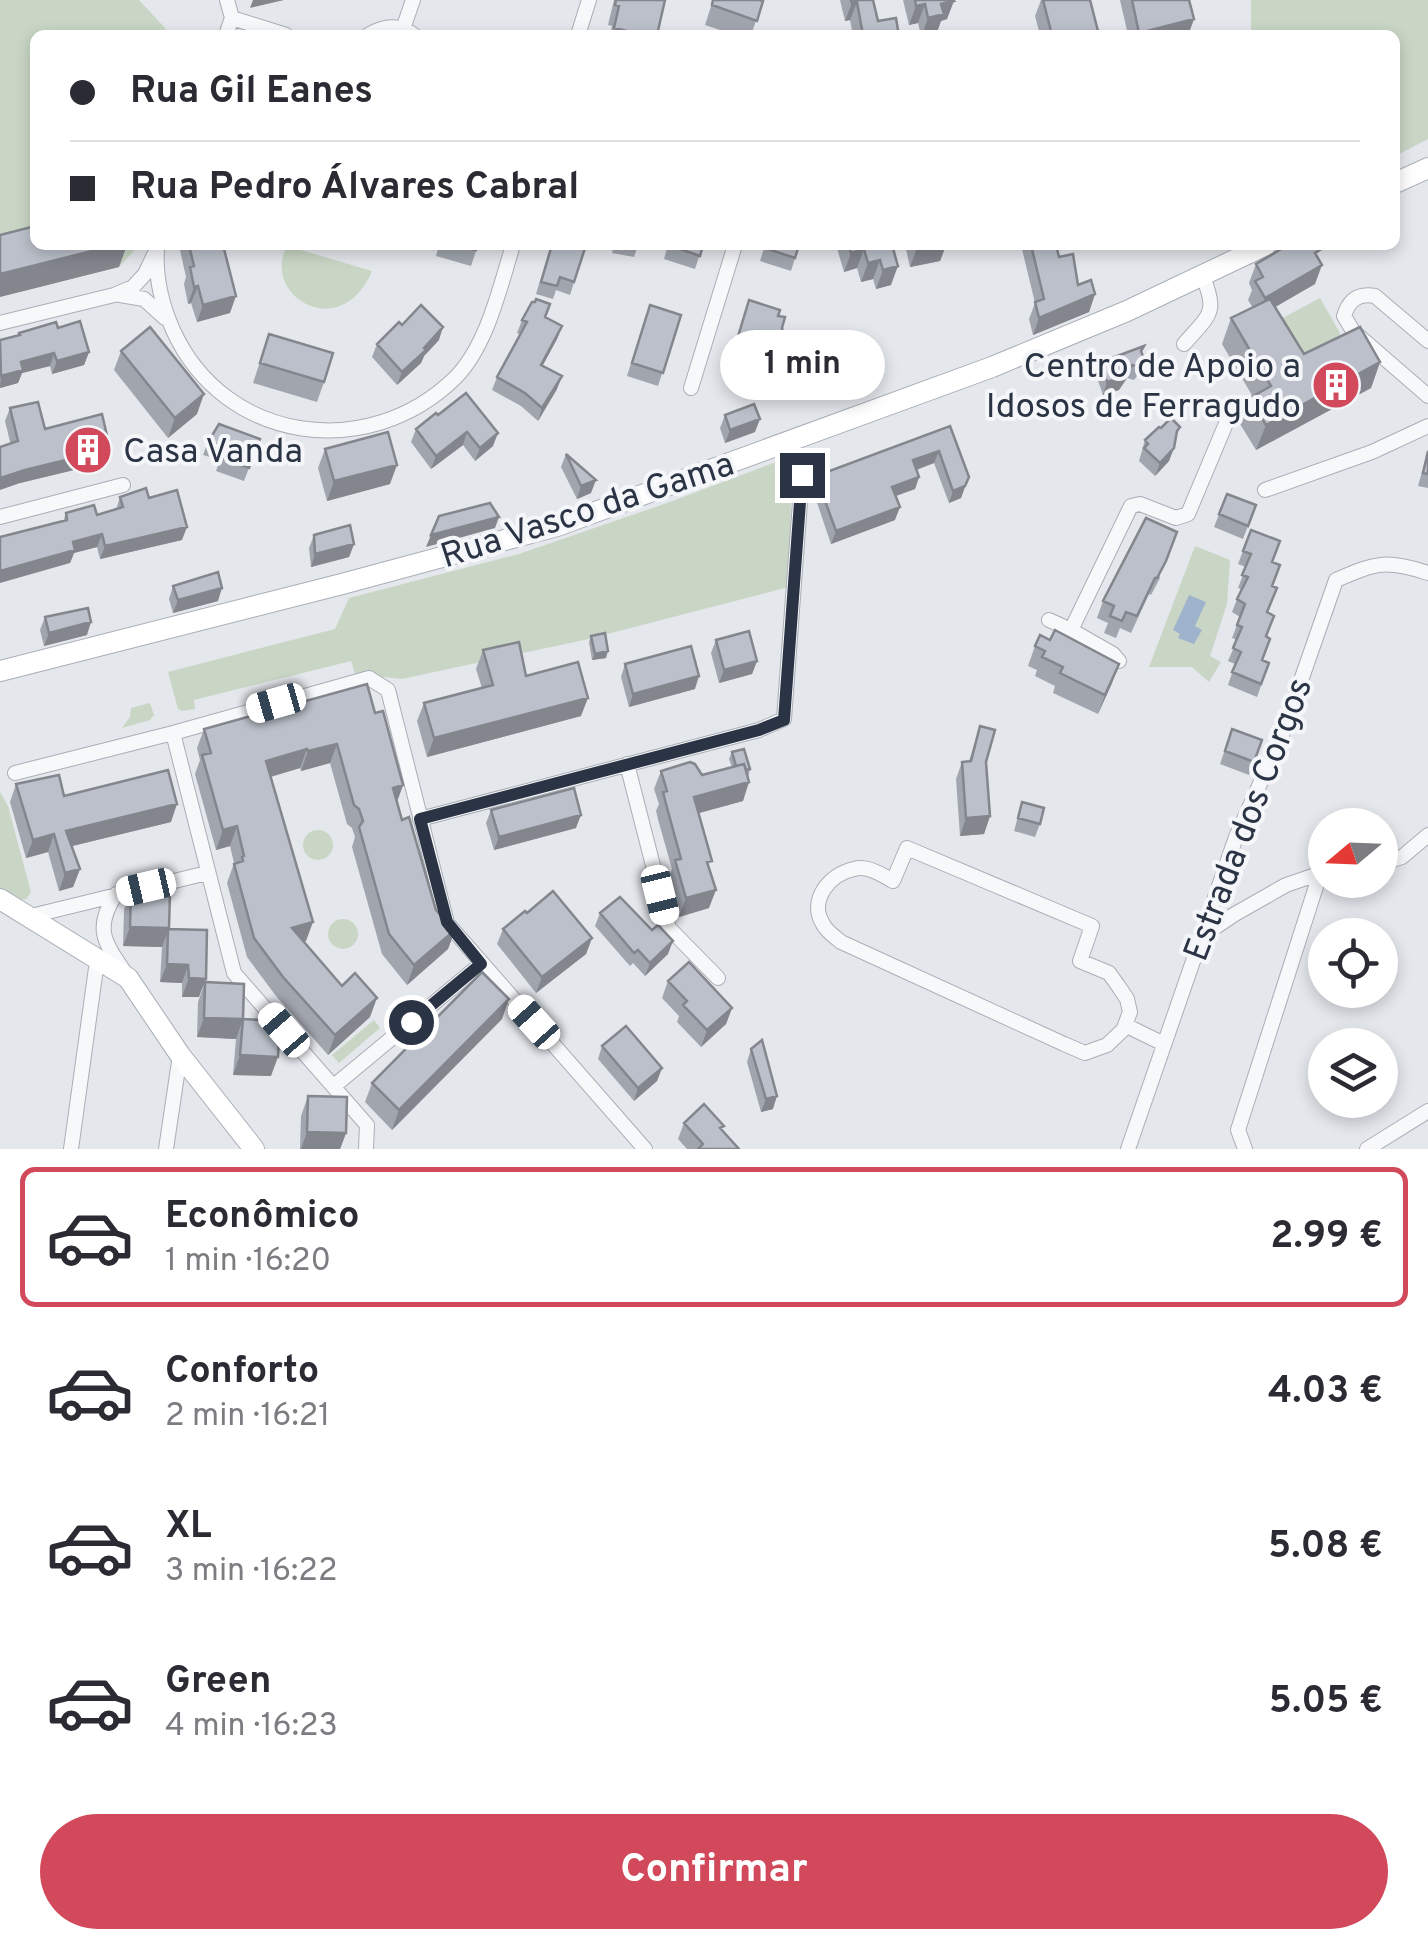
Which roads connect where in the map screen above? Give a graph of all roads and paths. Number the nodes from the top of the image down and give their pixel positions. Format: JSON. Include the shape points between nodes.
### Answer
{"nodes":[{"id":1,"x":227,"y":0,"type":"edge"},
{"id":2,"x":412,"y":0,"type":"edge"},
{"id":3,"x":589,"y":0,"type":"edge"},
{"id":4,"x":232,"y":18,"type":"junction"},
{"id":5,"x":228,"y":30,"type":"edge"},
{"id":6,"x":270,"y":30,"type":"edge"},
{"id":7,"x":376,"y":30,"type":"edge"},
{"id":8,"x":402,"y":30,"type":"edge"},
{"id":9,"x":408,"y":30,"type":"edge"},
{"id":10,"x":580,"y":30,"type":"edge"},
{"id":11,"x":1428,"y":168,"type":"edge"},
{"id":12,"x":1400,"y":182,"type":"edge"},
{"id":13,"x":156,"y":250,"type":"edge"},
{"id":14,"x":157,"y":250,"type":"edge"},
{"id":15,"x":511,"y":250,"type":"edge"},
{"id":16,"x":733,"y":250,"type":"edge"},
{"id":17,"x":1255,"y":250,"type":"edge"},
{"id":18,"x":1202,"y":275,"type":"junction"},
{"id":19,"x":114,"y":296,"type":"junction"},
{"id":20,"x":0,"y":324,"type":"edge"},
{"id":21,"x":172,"y":328,"type":"junction"},
{"id":22,"x":1428,"y":341,"type":"edge"},
{"id":23,"x":1184,"y":344,"type":"dead end"},
{"id":24,"x":691,"y":388,"type":"dead end"},
{"id":25,"x":1428,"y":396,"type":"edge"},
{"id":26,"x":1227,"y":422,"type":"dead end"},
{"id":27,"x":1428,"y":426,"type":"edge"},
{"id":28,"x":802,"y":475,"type":"dead end"},
{"id":29,"x":124,"y":485,"type":"dead end"},
{"id":30,"x":1265,"y":490,"type":"dead end"},
{"id":31,"x":0,"y":517,"type":"edge"},
{"id":32,"x":1428,"y":573,"type":"edge"},
{"id":33,"x":1049,"y":620,"type":"dead end"},
{"id":34,"x":1070,"y":630,"type":"junction"},
{"id":35,"x":1120,"y":661,"type":"edge"},
{"id":36,"x":0,"y":670,"type":"edge"},
{"id":37,"x":173,"y":733,"type":"junction"},
{"id":38,"x":627,"y":764,"type":"junction"},
{"id":39,"x":14,"y":772,"type":"dead end"},
{"id":40,"x":420,"y":819,"type":"junction"},
{"id":41,"x":1428,"y":835,"type":"edge"},
{"id":42,"x":1398,"y":858,"type":"edge"},
{"id":43,"x":207,"y":872,"type":"junction"},
{"id":44,"x":1308,"y":878,"type":"edge"},
{"id":45,"x":116,"y":894,"type":"junction"},
{"id":46,"x":0,"y":898,"type":"edge"},
{"id":47,"x":1315,"y":898,"type":"edge"},
{"id":48,"x":27,"y":917,"type":"junction"},
{"id":49,"x":1201,"y":936,"type":"junction"},
{"id":50,"x":97,"y":961,"type":"junction"},
{"id":51,"x":481,"y":964,"type":"junction"},
{"id":52,"x":128,"y":978,"type":"junction"},
{"id":53,"x":718,"y":978,"type":"dead end"},
{"id":54,"x":1124,"y":1028,"type":"junction"},
{"id":55,"x":1164,"y":1044,"type":"junction"},
{"id":56,"x":180,"y":1055,"type":"junction"},
{"id":57,"x":334,"y":1086,"type":"junction"},
{"id":58,"x":1428,"y":1111,"type":"edge"},
{"id":59,"x":71,"y":1149,"type":"edge"},
{"id":60,"x":166,"y":1149,"type":"edge"},
{"id":61,"x":254,"y":1149,"type":"edge"},
{"id":62,"x":366,"y":1149,"type":"edge"},
{"id":63,"x":645,"y":1149,"type":"edge"},
{"id":64,"x":1128,"y":1149,"type":"edge"},
{"id":65,"x":1245,"y":1149,"type":"edge"},
{"id":66,"x":1367,"y":1149,"type":"edge"}],
"edges":[{"from":1,"to":4,"type":"street"},
{"from":2,"to":9,"type":"street"},
{"from":3,"to":10,"type":"street"},
{"from":4,"to":5,"type":"street"},
{"from":4,"to":6,"type":"street"},
{"from":7,"to":8,"type":"street"},
{"from":11,"to":12,"type":"street"},
{"from":13,"to":19,"type":"street","via":[[145,274]]},
{"from":14,"to":21,"type":"street","via":[[158,285]]},
{"from":15,"to":21,"type":"street","via":[[479,343],[457,376],[394,418],[355,429],[312,430],[245,411],[201,376]]},
{"from":16,"to":24,"type":"street"},
{"from":17,"to":18,"type":"street","name":"Rua Vasco da Gama"},
{"from":18,"to":23,"type":"street","via":[[1212,297],[1210,315]]},
{"from":18,"to":36,"type":"street","name":"Rua Vasco da Gama","via":[[992,366],[557,526]]},
{"from":19,"to":20,"type":"street"},
{"from":19,"to":21,"type":"street","via":[[144,299]]},
{"from":22,"to":25,"type":"street","via":[[1375,296],[1365,294],[1347,307],[1344,316],[1353,331]]},
{"from":26,"to":34,"type":"street","via":[[1188,514],[1176,518],[1131,506]]},
{"from":27,"to":30,"type":"street"},
{"from":28,"to":38,"type":"street","via":[[784,720]]},
{"from":29,"to":31,"type":"street"},
{"from":32,"to":49,"type":"street","name":"Estrada dos Corgos","via":[[1374,564],[1336,580]]},
{"from":33,"to":34,"type":"street"},
{"from":34,"to":35,"type":"street"},
{"from":37,"to":39,"type":"street"},
{"from":37,"to":40,"type":"street","via":[[370,678],[388,690]]},
{"from":37,"to":43,"type":"street"},
{"from":38,"to":40,"type":"street"},
{"from":38,"to":53,"type":"street","via":[[668,928]]},
{"from":40,"to":51,"type":"street","via":[[447,922]]},
{"from":41,"to":42,"type":"street"},
{"from":43,"to":45,"type":"street"},
{"from":43,"to":57,"type":"street","via":[[234,973]]},
{"from":44,"to":49,"type":"street"},
{"from":45,"to":48,"type":"street"},
{"from":45,"to":52,"type":"street","via":[[104,912],[103,930]]},
{"from":46,"to":48,"type":"street"},
{"from":47,"to":65,"type":"street","via":[[1238,1130]]},
{"from":48,"to":50,"type":"street"},
{"from":49,"to":55,"type":"street","name":"Estrada dos Corgos"},
{"from":50,"to":52,"type":"street"},
{"from":50,"to":59,"type":"street"},
{"from":51,"to":57,"type":"street"},
{"from":51,"to":63,"type":"street"},
{"from":52,"to":56,"type":"street"},
{"from":54,"to":54,"type":"street","via":[[1107,1045],[1086,1052],[1046,1036],[840,942],[823,926],[821,891],[856,868],[893,881],[907,848],[1092,926],[1080,961],[1110,973],[1127,999]]},
{"from":54,"to":55,"type":"street"},
{"from":55,"to":64,"type":"street","name":"Estrada dos Corgos"},
{"from":56,"to":60,"type":"street"},
{"from":56,"to":61,"type":"street"},
{"from":57,"to":62,"type":"street","via":[[368,1126]]},
{"from":58,"to":66,"type":"street"}]}
